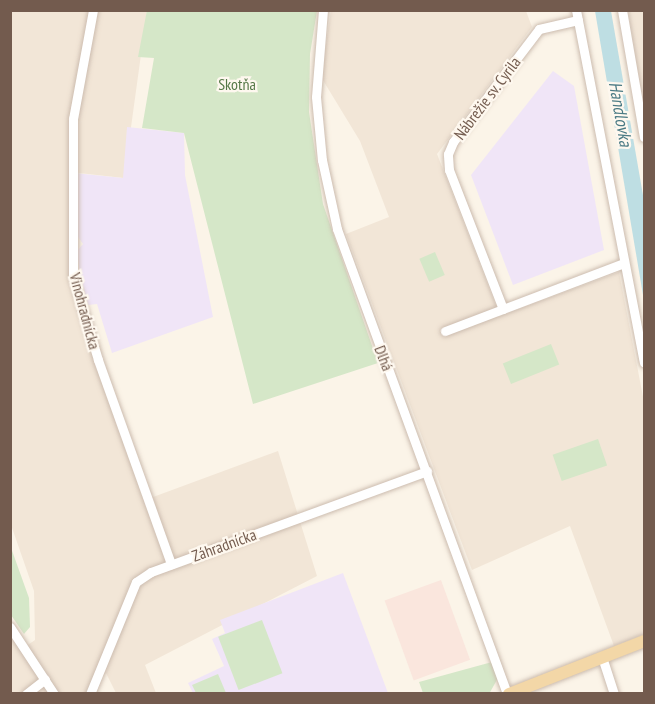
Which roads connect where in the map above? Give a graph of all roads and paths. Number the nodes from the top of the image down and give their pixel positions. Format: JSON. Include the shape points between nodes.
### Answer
{"nodes":[{"id":1,"x":93,"y":10,"type":"edge"},
{"id":2,"x":323,"y":10,"type":"edge"},
{"id":3,"x":622,"y":10,"type":"edge"},
{"id":4,"x":577,"y":15,"type":"edge"},
{"id":5,"x":642,"y":102,"type":"edge"},
{"id":6,"x":645,"y":137,"type":"edge"},
{"id":7,"x":624,"y":263,"type":"junction"},
{"id":8,"x":502,"y":309,"type":"junction"},
{"id":9,"x":445,"y":331,"type":"dead end"},
{"id":10,"x":645,"y":363,"type":"edge"},
{"id":11,"x":427,"y":471,"type":"junction"},
{"id":12,"x":171,"y":564,"type":"junction"},
{"id":13,"x":10,"y":627,"type":"edge"},
{"id":14,"x":645,"y":641,"type":"edge"},
{"id":15,"x":602,"y":657,"type":"junction"},
{"id":16,"x":45,"y":679,"type":"junction"},
{"id":17,"x":26,"y":693,"type":"edge"},
{"id":18,"x":54,"y":693,"type":"edge"},
{"id":19,"x":90,"y":693,"type":"edge"},
{"id":20,"x":508,"y":693,"type":"edge"},
{"id":21,"x":614,"y":693,"type":"edge"}],
"edges":[{"from":1,"to":12,"type":"street","name":"Vinohradnícka","via":[[73,119],[73,277],[98,360]]},
{"from":2,"to":11,"type":"street","name":"Dlhá","via":[[316,97],[331,203],[345,253]]},
{"from":3,"to":5,"type":"street"},
{"from":4,"to":7,"type":"street","name":"Nábrežie sv. Cyrila"},
{"from":4,"to":8,"type":"street","name":"Nábrežie sv. Cyrila","via":[[539,29],[453,142],[448,154],[449,170]]},
{"from":5,"to":6,"type":"street"},
{"from":7,"to":8,"type":"street"},
{"from":7,"to":10,"type":"street","name":"Nábrežie sv. Cyrila"},
{"from":8,"to":9,"type":"street"},
{"from":11,"to":12,"type":"street","name":"Záhradnícka"},
{"from":11,"to":20,"type":"street","name":"Dlhá"},
{"from":12,"to":19,"type":"street","name":"Záhradnícka","via":[[136,582]]},
{"from":13,"to":16,"type":"street"},
{"from":14,"to":15,"type":"main road"},
{"from":15,"to":20,"type":"main road"},
{"from":15,"to":21,"type":"street"},
{"from":16,"to":17,"type":"street"},
{"from":16,"to":18,"type":"street"}]}
